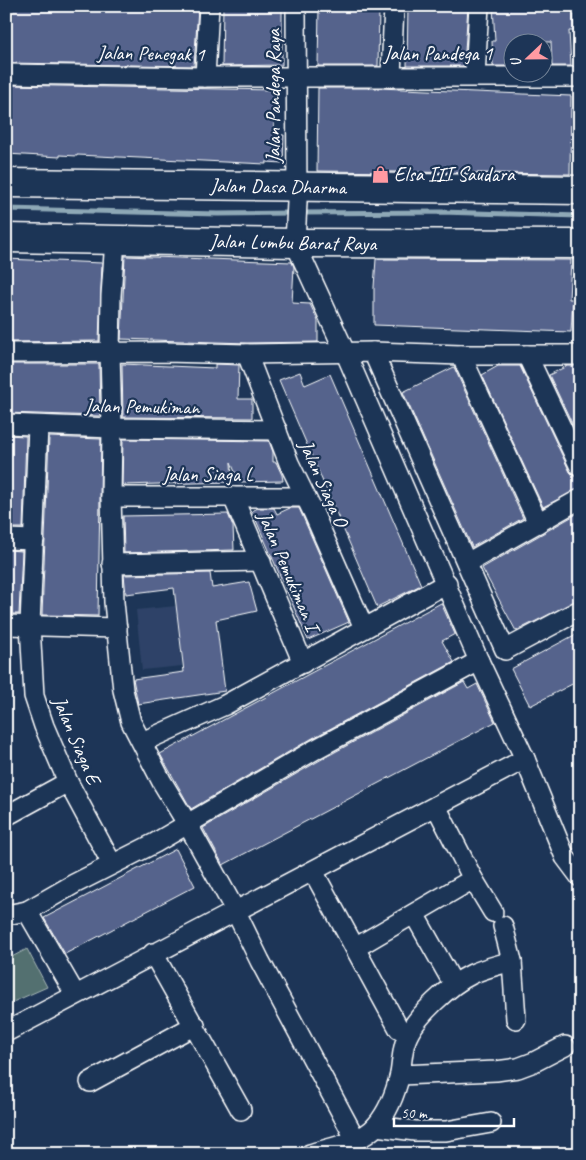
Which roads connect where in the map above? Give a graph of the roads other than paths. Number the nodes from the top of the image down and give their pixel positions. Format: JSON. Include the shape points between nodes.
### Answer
{"nodes":[{"id":1,"x":209,"y":6,"type":"edge"},
{"id":2,"x":296,"y":6,"type":"edge"},
{"id":3,"x":394,"y":6,"type":"edge"},
{"id":4,"x":479,"y":6,"type":"edge"},
{"id":5,"x":6,"y":74,"type":"edge"},
{"id":6,"x":295,"y":75,"type":"junction"},
{"id":7,"x":391,"y":76,"type":"junction"},
{"id":8,"x":475,"y":76,"type":"junction"},
{"id":9,"x":205,"y":77,"type":"junction"},
{"id":10,"x":580,"y":77,"type":"edge"},
{"id":11,"x":6,"y":183,"type":"edge"},
{"id":12,"x":580,"y":190,"type":"edge"},
{"id":13,"x":296,"y":194,"type":"junction"},
{"id":14,"x":295,"y":236,"type":"junction"},
{"id":15,"x":6,"y":238,"type":"edge"},
{"id":16,"x":115,"y":240,"type":"junction"},
{"id":17,"x":580,"y":244,"type":"edge"},
{"id":18,"x":110,"y":352,"type":"junction"},
{"id":19,"x":373,"y":352,"type":"junction"},
{"id":20,"x":6,"y":353,"type":"edge"},
{"id":21,"x":247,"y":354,"type":"junction"},
{"id":22,"x":346,"y":354,"type":"junction"},
{"id":23,"x":461,"y":355,"type":"junction"},
{"id":24,"x":527,"y":355,"type":"junction"},
{"id":25,"x":580,"y":355,"type":"edge"},
{"id":26,"x":6,"y":424,"type":"edge"},
{"id":27,"x":38,"y":426,"type":"junction"},
{"id":28,"x":112,"y":428,"type":"junction"},
{"id":29,"x":277,"y":430,"type":"junction"},
{"id":30,"x":580,"y":467,"type":"edge"},
{"id":31,"x":110,"y":497,"type":"junction"},
{"id":32,"x":234,"y":497,"type":"junction"},
{"id":33,"x":306,"y":497,"type":"junction"},
{"id":34,"x":580,"y":499,"type":"edge"},
{"id":35,"x":538,"y":523,"type":"junction"},
{"id":36,"x":6,"y":539,"type":"edge"},
{"id":37,"x":34,"y":540,"type":"junction"},
{"id":38,"x":261,"y":561,"type":"junction"},
{"id":39,"x":112,"y":564,"type":"junction"},
{"id":40,"x":467,"y":564,"type":"junction"},
{"id":41,"x":447,"y":583,"type":"junction"},
{"id":42,"x":580,"y":610,"type":"edge"},
{"id":43,"x":6,"y":625,"type":"edge"},
{"id":44,"x":30,"y":625,"type":"junction"},
{"id":45,"x":117,"y":628,"type":"junction"},
{"id":46,"x":364,"y":628,"type":"junction"},
{"id":47,"x":479,"y":661,"type":"junction"},
{"id":48,"x":303,"y":663,"type":"junction"},
{"id":49,"x":142,"y":742,"type":"junction"},
{"id":50,"x":525,"y":759,"type":"junction"},
{"id":51,"x":68,"y":782,"type":"junction"},
{"id":52,"x":436,"y":806,"type":"junction"},
{"id":53,"x":6,"y":815,"type":"edge"},
{"id":54,"x":188,"y":825,"type":"junction"},
{"id":55,"x":112,"y":864,"type":"junction"},
{"id":56,"x":313,"y":871,"type":"junction"},
{"id":57,"x":580,"y":877,"type":"edge"},
{"id":58,"x":473,"y":879,"type":"junction"},
{"id":59,"x":235,"y":910,"type":"junction"},
{"id":60,"x":27,"y":911,"type":"junction"},
{"id":61,"x":414,"y":914,"type":"junction"},
{"id":62,"x":6,"y":915,"type":"edge"},
{"id":63,"x":355,"y":948,"type":"junction"},
{"id":64,"x":153,"y":953,"type":"junction"},
{"id":65,"x":512,"y":961,"type":"junction"},
{"id":66,"x":449,"y":976,"type":"dead end"},
{"id":67,"x":75,"y":994,"type":"junction"},
{"id":68,"x":516,"y":1019,"type":"dead end"},
{"id":69,"x":195,"y":1025,"type":"junction"},
{"id":70,"x":400,"y":1029,"type":"dead end"},
{"id":71,"x":6,"y":1032,"type":"edge"},
{"id":72,"x":565,"y":1046,"type":"dead end"},
{"id":73,"x":400,"y":1075,"type":"junction"},
{"id":74,"x":90,"y":1082,"type":"dead end"},
{"id":75,"x":241,"y":1110,"type":"dead end"},
{"id":76,"x":491,"y":1123,"type":"dead end"},
{"id":77,"x":376,"y":1126,"type":"junction"},
{"id":78,"x":356,"y":1140,"type":"junction"},
{"id":79,"x":310,"y":1154,"type":"edge"}],
"edges":[{"from":1,"to":9,"type":"street"},
{"from":2,"to":6,"type":"street","name":"Jalan Pandega Raya"},
{"from":3,"to":7,"type":"street"},
{"from":4,"to":8,"type":"street"},
{"from":5,"to":9,"type":"street","name":"Jalan Penegak 1"},
{"from":6,"to":7,"type":"street","name":"Jalan Pandega 1"},
{"from":6,"to":9,"type":"street","name":"Jalan Penegak 1"},
{"from":6,"to":13,"type":"street","name":"Jalan Pandega Raya"},
{"from":7,"to":8,"type":"street","name":"Jalan Pandega 1"},
{"from":8,"to":10,"type":"street","name":"Jalan Pandega 1"},
{"from":11,"to":13,"type":"street","name":"Jalan Dasa Dharma"},
{"from":12,"to":13,"type":"street","name":"Jalan Dasa Dharma"},
{"from":13,"to":14,"type":"street","name":"Jalan Pandega Raya"},
{"from":14,"to":16,"type":"street","name":"Jalan Lumbu Barat Raya"},
{"from":14,"to":17,"type":"street","name":"Jalan Lumbu Barat Raya"},
{"from":14,"to":22,"type":"street"},
{"from":15,"to":16,"type":"street","name":"Jalan Lumbu Barat Raya"},
{"from":16,"to":18,"type":"street"},
{"from":18,"to":20,"type":"street"},
{"from":18,"to":21,"type":"street"},
{"from":18,"to":28,"type":"street"},
{"from":19,"to":22,"type":"street"},
{"from":19,"to":23,"type":"street"},
{"from":19,"to":40,"type":"street"},
{"from":21,"to":22,"type":"street"},
{"from":21,"to":29,"type":"street","name":"Jalan Siaga O"},
{"from":22,"to":41,"type":"street"},
{"from":23,"to":24,"type":"street"},
{"from":23,"to":35,"type":"street"},
{"from":24,"to":25,"type":"street"},
{"from":24,"to":30,"type":"street"},
{"from":26,"to":27,"type":"street","name":"Jalan Pemukiman"},
{"from":27,"to":28,"type":"street","name":"Jalan Pemukiman"},
{"from":27,"to":37,"type":"street","name":"Jalan Siaga E"},
{"from":28,"to":29,"type":"street","name":"Jalan Pemukiman"},
{"from":28,"to":31,"type":"street"},
{"from":29,"to":33,"type":"street","name":"Jalan Siaga O"},
{"from":31,"to":32,"type":"street","name":"Jalan Siaga L"},
{"from":31,"to":39,"type":"street"},
{"from":32,"to":33,"type":"street","name":"Jalan Siaga L"},
{"from":32,"to":38,"type":"street","name":"Jalan Pemukiman I"},
{"from":33,"to":46,"type":"street","name":"Jalan Siaga O"},
{"from":34,"to":35,"type":"street"},
{"from":35,"to":40,"type":"street"},
{"from":36,"to":37,"type":"street"},
{"from":37,"to":44,"type":"street","name":"Jalan Siaga E"},
{"from":38,"to":39,"type":"street"},
{"from":38,"to":48,"type":"street","name":"Jalan Pemukiman I"},
{"from":39,"to":45,"type":"street"},
{"from":40,"to":42,"type":"street","via":[[505,650]]},
{"from":41,"to":46,"type":"street"},
{"from":41,"to":47,"type":"street"},
{"from":43,"to":44,"type":"street"},
{"from":44,"to":45,"type":"street"},
{"from":44,"to":51,"type":"street","name":"Jalan Siaga E","via":[[34,696]]},
{"from":45,"to":49,"type":"street","via":[[123,690],[131,722]]},
{"from":46,"to":48,"type":"street"},
{"from":47,"to":50,"type":"street"},
{"from":47,"to":54,"type":"street","via":[[316,749]]},
{"from":48,"to":49,"type":"street","via":[[224,705]]},
{"from":49,"to":54,"type":"street"},
{"from":50,"to":52,"type":"street"},
{"from":50,"to":57,"type":"street","via":[[565,857]]},
{"from":51,"to":53,"type":"street"},
{"from":51,"to":55,"type":"street","name":"Jalan Siaga E"},
{"from":52,"to":56,"type":"street"},
{"from":52,"to":58,"type":"street"},
{"from":54,"to":55,"type":"street"},
{"from":54,"to":59,"type":"street"},
{"from":55,"to":60,"type":"street"},
{"from":56,"to":59,"type":"street"},
{"from":56,"to":63,"type":"street"},
{"from":58,"to":61,"type":"street"},
{"from":58,"to":65,"type":"street","via":[[498,919]]},
{"from":59,"to":64,"type":"street"},
{"from":59,"to":78,"type":"street"},
{"from":60,"to":62,"type":"street"},
{"from":60,"to":67,"type":"street"},
{"from":61,"to":63,"type":"street"},
{"from":61,"to":66,"type":"street"},
{"from":63,"to":70,"type":"street"},
{"from":64,"to":67,"type":"street"},
{"from":64,"to":69,"type":"street"},
{"from":65,"to":68,"type":"street"},
{"from":65,"to":73,"type":"street","via":[[464,978],[430,1006],[416,1021],[406,1040]]},
{"from":67,"to":71,"type":"street"},
{"from":69,"to":74,"type":"street"},
{"from":69,"to":75,"type":"street"},
{"from":72,"to":73,"type":"street","via":[[518,1068]]},
{"from":73,"to":77,"type":"street","via":[[388,1108]]},
{"from":76,"to":77,"type":"street","via":[[446,1131]]},
{"from":77,"to":78,"type":"street"},
{"from":78,"to":79,"type":"street"}]}
